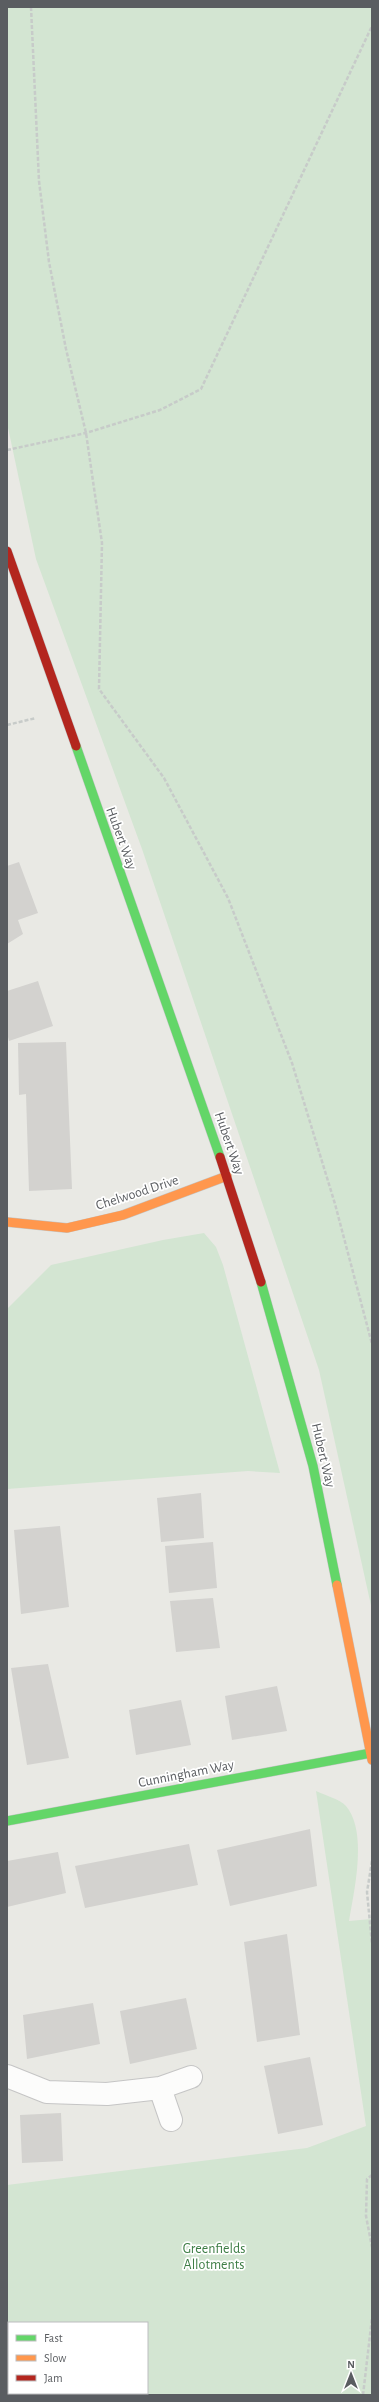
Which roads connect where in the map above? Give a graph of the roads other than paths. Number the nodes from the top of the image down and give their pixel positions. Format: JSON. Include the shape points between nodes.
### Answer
{"nodes":[{"id":1,"x":7,"y":551,"type":"edge"},
{"id":2,"x":227,"y":1176,"type":"junction"},
{"id":3,"x":7,"y":1222,"type":"edge"},
{"id":4,"x":371,"y":1757,"type":"edge"},
{"id":5,"x":7,"y":1820,"type":"edge"},
{"id":6,"x":7,"y":2076,"type":"edge"},
{"id":7,"x":192,"y":2077,"type":"dead end"},
{"id":8,"x":160,"y":2088,"type":"junction"},
{"id":9,"x":171,"y":2120,"type":"dead end"}],
"edges":[{"from":1,"to":2,"type":"street","name":"Hubert Way"},
{"from":2,"to":3,"type":"street","name":"Chelwood Drive","via":[[123,1215],[66,1228]]},
{"from":2,"to":4,"type":"street","name":"Hubert Way","via":[[274,1321],[313,1466]]},
{"from":4,"to":5,"type":"street","name":"Cunningham Way"},
{"from":6,"to":8,"type":"street","via":[[47,2092],[107,2094]]},
{"from":7,"to":8,"type":"street"},
{"from":8,"to":9,"type":"street"}]}
